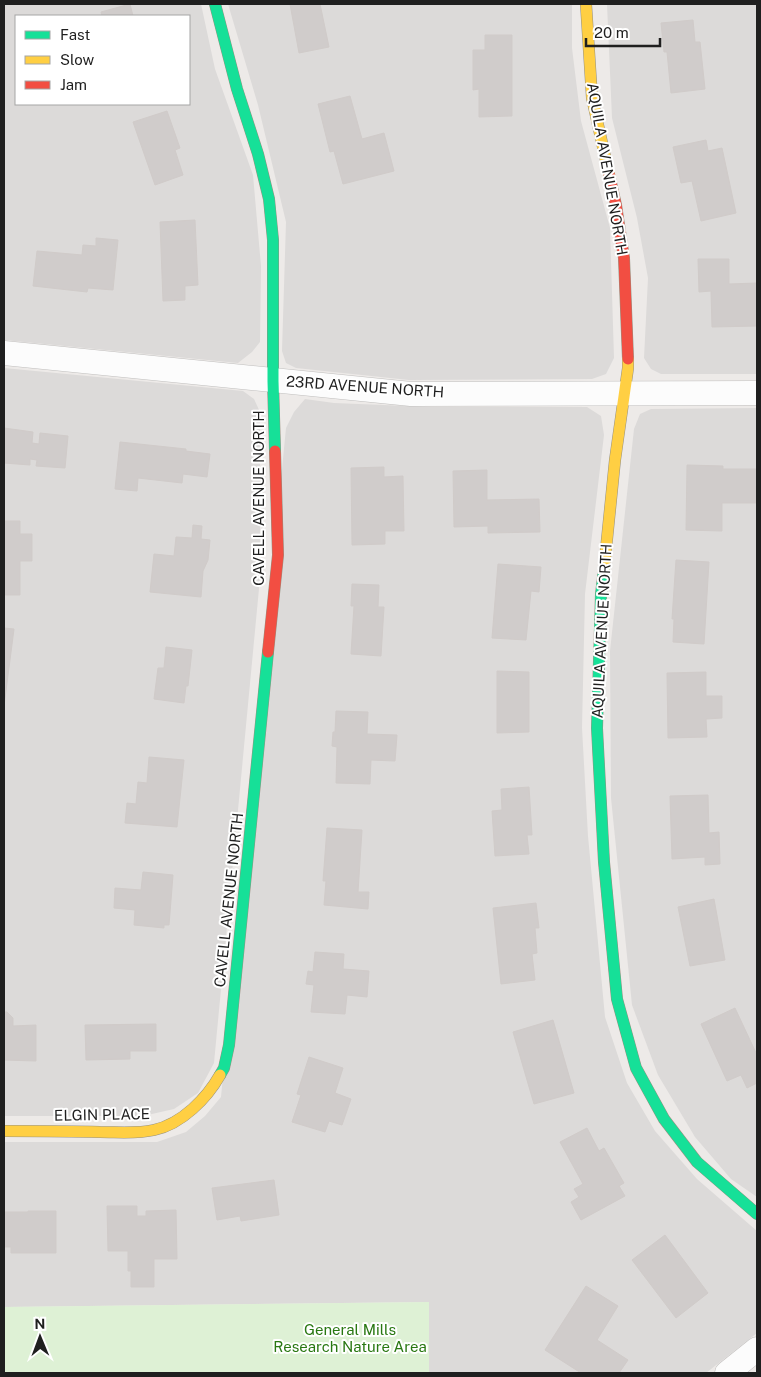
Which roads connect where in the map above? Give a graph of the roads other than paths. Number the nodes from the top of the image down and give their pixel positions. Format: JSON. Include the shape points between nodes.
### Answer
{"nodes":[{"id":1,"x":215,"y":4,"type":"edge"},
{"id":2,"x":586,"y":4,"type":"edge"},
{"id":3,"x":4,"y":353,"type":"edge"},
{"id":4,"x":273,"y":381,"type":"junction"},
{"id":5,"x":624,"y":393,"type":"junction"},
{"id":6,"x":757,"y":393,"type":"edge"},
{"id":7,"x":194,"y":1107,"type":"joint"},
{"id":8,"x":4,"y":1131,"type":"edge"},
{"id":9,"x":757,"y":1214,"type":"edge"},
{"id":10,"x":757,"y":1349,"type":"edge"},
{"id":11,"x":727,"y":1373,"type":"edge"}],
"edges":[{"from":1,"to":4,"type":"street","name":"CAVELL AVENUE NORTH","via":[[269,198],[274,240]]},
{"from":2,"to":5,"type":"street","name":"AQUILA AVENUE NORTH","via":[[592,98],[616,205],[624,258],[628,368]]},
{"from":3,"to":4,"type":"street","name":"23RD AVENUE NORTH"},
{"from":4,"to":5,"type":"street","name":"23RD AVENUE NORTH","via":[[410,394]]},
{"from":4,"to":7,"type":"street","name":"CAVELL AVENUE NORTH","via":[[278,555],[229,1045],[224,1068],[212,1090]]},
{"from":5,"to":6,"type":"street","name":"23RD AVENUE NORTH"},
{"from":5,"to":9,"type":"street","name":"AQUILA AVENUE NORTH","via":[[601,594],[597,728],[604,862],[617,999],[636,1068],[664,1119],[697,1162]]},
{"from":7,"to":8,"type":"street","name":"ELGIN PLACE","via":[[177,1120],[155,1130]]},
{"from":10,"to":11,"type":"street"}]}
